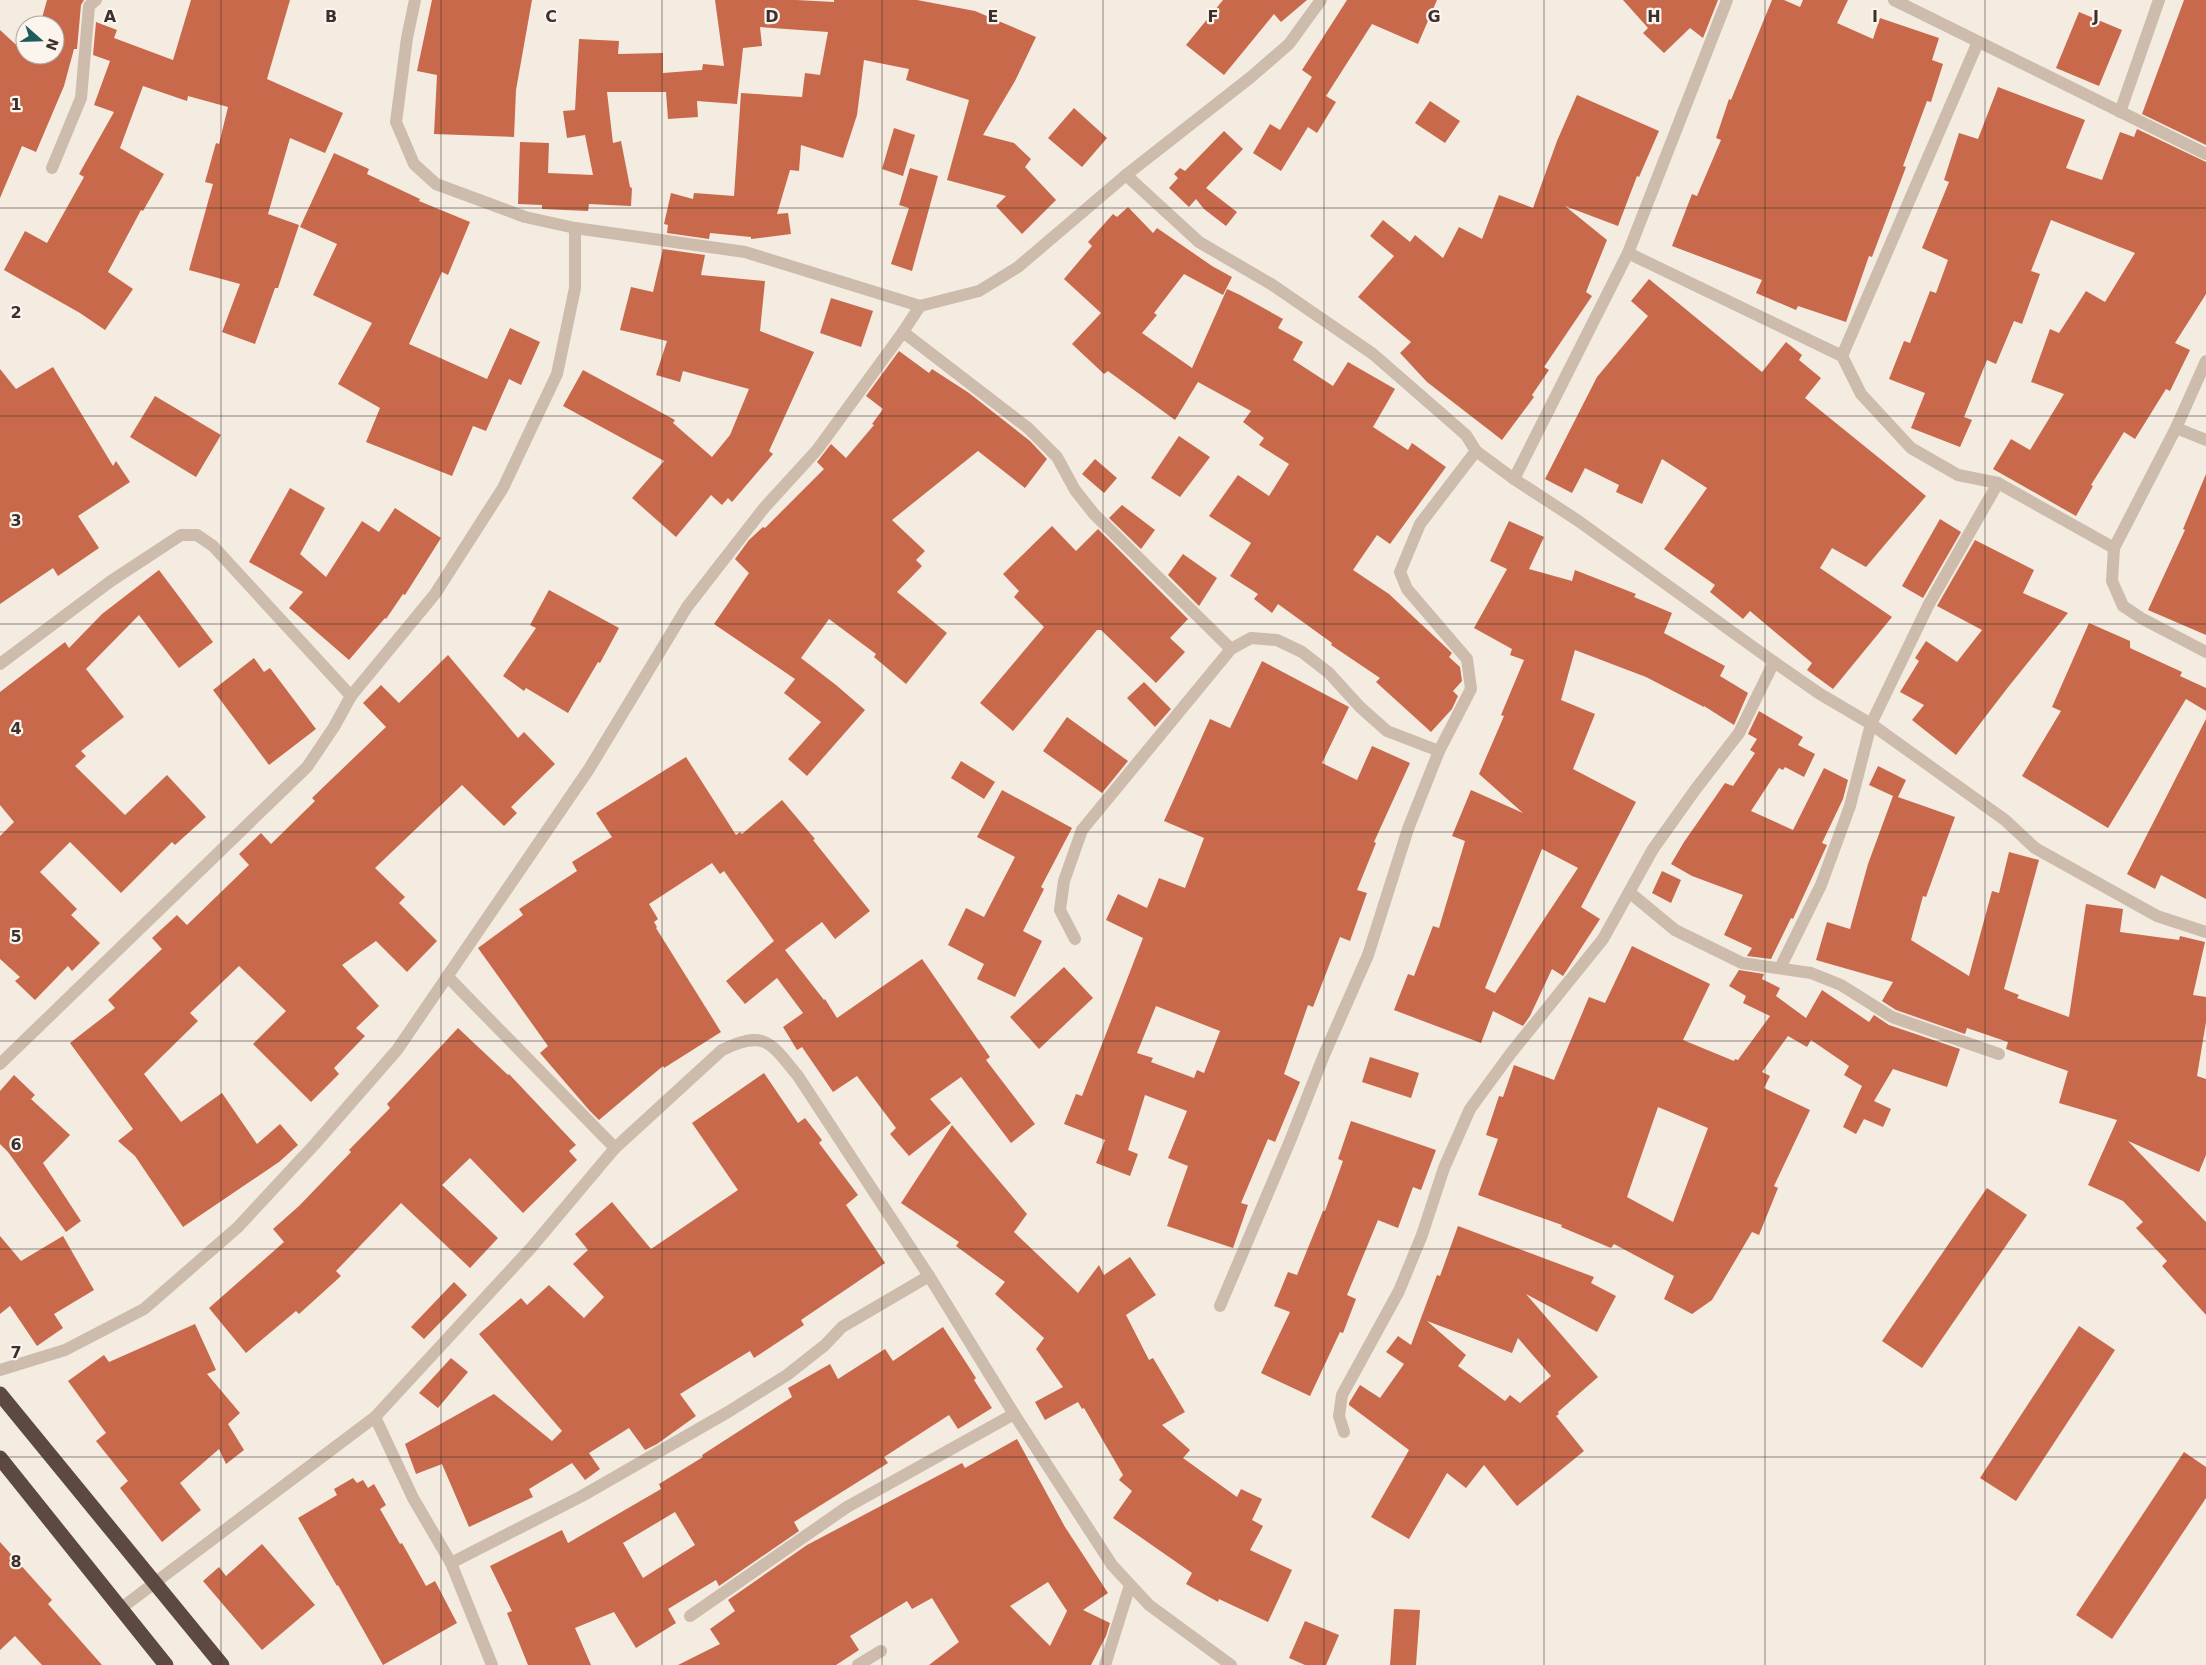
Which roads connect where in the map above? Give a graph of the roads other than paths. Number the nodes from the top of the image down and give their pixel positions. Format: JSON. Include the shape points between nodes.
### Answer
{"nodes":[{"id":1,"x":96,"y":0,"type":"edge"},
{"id":2,"x":415,"y":0,"type":"edge"},
{"id":3,"x":1321,"y":0,"type":"edge"},
{"id":4,"x":1727,"y":0,"type":"edge"},
{"id":5,"x":1894,"y":0,"type":"edge"},
{"id":6,"x":2159,"y":0,"type":"edge"},
{"id":7,"x":1978,"y":42,"type":"junction"},
{"id":8,"x":2120,"y":112,"type":"junction"},
{"id":9,"x":2206,"y":154,"type":"edge"},
{"id":10,"x":52,"y":168,"type":"dead end"},
{"id":11,"x":1126,"y":175,"type":"junction"},
{"id":12,"x":575,"y":228,"type":"junction"},
{"id":13,"x":1628,"y":253,"type":"junction"},
{"id":14,"x":920,"y":306,"type":"junction"},
{"id":15,"x":904,"y":332,"type":"junction"},
{"id":16,"x":1842,"y":356,"type":"junction"},
{"id":17,"x":2206,"y":361,"type":"edge"},
{"id":18,"x":2176,"y":428,"type":"junction"},
{"id":19,"x":2206,"y":440,"type":"edge"},
{"id":20,"x":1476,"y":451,"type":"junction"},
{"id":21,"x":1514,"y":479,"type":"junction"},
{"id":22,"x":1998,"y":483,"type":"junction"},
{"id":23,"x":2114,"y":548,"type":"junction"},
{"id":24,"x":1231,"y":649,"type":"junction"},
{"id":25,"x":2206,"y":652,"type":"edge"},
{"id":26,"x":1774,"y":662,"type":"junction"},
{"id":27,"x":0,"y":664,"type":"edge"},
{"id":28,"x":351,"y":696,"type":"junction"},
{"id":29,"x":1871,"y":724,"type":"junction"},
{"id":30,"x":1439,"y":751,"type":"junction"},
{"id":31,"x":1629,"y":892,"type":"junction"},
{"id":32,"x":2206,"y":932,"type":"edge"},
{"id":33,"x":1075,"y":939,"type":"dead end"},
{"id":34,"x":1780,"y":968,"type":"junction"},
{"id":35,"x":447,"y":976,"type":"junction"},
{"id":36,"x":1999,"y":1054,"type":"dead end"},
{"id":37,"x":0,"y":1064,"type":"edge"},
{"id":38,"x":614,"y":1148,"type":"junction"},
{"id":39,"x":930,"y":1276,"type":"junction"},
{"id":40,"x":1220,"y":1306,"type":"dead end"},
{"id":41,"x":0,"y":1370,"type":"edge"},
{"id":42,"x":0,"y":1394,"type":"edge"},
{"id":43,"x":1014,"y":1414,"type":"junction"},
{"id":44,"x":376,"y":1416,"type":"junction"},
{"id":45,"x":1344,"y":1432,"type":"dead end"},
{"id":46,"x":0,"y":1458,"type":"edge"},
{"id":47,"x":451,"y":1563,"type":"junction"},
{"id":48,"x":155,"y":1582,"type":"junction"},
{"id":49,"x":1130,"y":1585,"type":"junction"},
{"id":50,"x":120,"y":1609,"type":"junction"},
{"id":51,"x":690,"y":1616,"type":"dead end"},
{"id":52,"x":881,"y":1651,"type":"dead end"},
{"id":53,"x":166,"y":1665,"type":"edge"},
{"id":54,"x":222,"y":1665,"type":"edge"},
{"id":55,"x":492,"y":1665,"type":"edge"},
{"id":56,"x":858,"y":1665,"type":"edge"},
{"id":57,"x":1105,"y":1665,"type":"edge"},
{"id":58,"x":1230,"y":1665,"type":"edge"}],
"edges":[{"from":1,"to":10,"type":"street","via":[[89,6],[81,98]]},
{"from":2,"to":12,"type":"street","via":[[396,122],[414,164],[436,184],[525,217]]},
{"from":3,"to":11,"type":"street","via":[[1289,44]]},
{"from":4,"to":13,"type":"street"},
{"from":5,"to":7,"type":"street"},
{"from":6,"to":8,"type":"street"},
{"from":7,"to":8,"type":"street"},
{"from":7,"to":16,"type":"street"},
{"from":8,"to":9,"type":"street"},
{"from":11,"to":14,"type":"street","via":[[1018,267],[979,291]]},
{"from":11,"to":20,"type":"street","via":[[1199,242],[1271,284],[1373,354],[1466,435]]},
{"from":12,"to":14,"type":"street","via":[[745,252]]},
{"from":12,"to":28,"type":"street","via":[[574,288],[557,374],[503,488],[435,594]]},
{"from":13,"to":16,"type":"street"},
{"from":13,"to":21,"type":"street"},
{"from":14,"to":15,"type":"street"},
{"from":15,"to":24,"type":"street","via":[[1028,428],[1057,457],[1075,490],[1094,514]]},
{"from":15,"to":35,"type":"street","via":[[817,450],[764,508],[687,606],[589,769]]},
{"from":16,"to":22,"type":"street","via":[[1861,394],[1911,448],[1958,474]]},
{"from":17,"to":18,"type":"street"},
{"from":18,"to":19,"type":"street"},
{"from":18,"to":23,"type":"street"},
{"from":20,"to":21,"type":"street"},
{"from":20,"to":30,"type":"street","via":[[1420,524],[1400,572],[1407,589],[1467,659],[1471,689]]},
{"from":21,"to":26,"type":"street","via":[[1585,525]]},
{"from":22,"to":23,"type":"street"},
{"from":22,"to":29,"type":"street","via":[[1929,604]]},
{"from":23,"to":25,"type":"street","via":[[2112,582],[2123,606]]},
{"from":24,"to":30,"type":"street","via":[[1252,638],[1277,640],[1294,648],[1330,673],[1387,731]]},
{"from":24,"to":33,"type":"street","via":[[1082,830],[1064,881],[1060,910]]},
{"from":26,"to":29,"type":"street"},
{"from":26,"to":31,"type":"street","via":[[1739,733],[1653,849]]},
{"from":27,"to":28,"type":"street","via":[[111,580],[181,535],[197,535],[213,546]]},
{"from":28,"to":37,"type":"street","via":[[307,767]]},
{"from":29,"to":32,"type":"street","via":[[2005,820],[2036,848],[2158,916]]},
{"from":29,"to":34,"type":"street","via":[[1850,806],[1821,885]]},
{"from":30,"to":40,"type":"street","via":[[1408,829],[1368,955]]},
{"from":31,"to":34,"type":"street","via":[[1675,930],[1742,963]]},
{"from":31,"to":45,"type":"street","via":[[1603,939],[1470,1109],[1444,1168],[1399,1291],[1342,1395],[1339,1416]]},
{"from":34,"to":36,"type":"street","via":[[1811,973],[1841,985],[1892,1017]]},
{"from":35,"to":38,"type":"street"},
{"from":35,"to":41,"type":"street","via":[[397,1050],[238,1228],[144,1309],[65,1350]]},
{"from":38,"to":39,"type":"street","via":[[722,1050],[741,1040],[756,1038],[776,1049],[798,1076]]},
{"from":38,"to":44,"type":"street","via":[[531,1248]]},
{"from":39,"to":43,"type":"street"},
{"from":39,"to":47,"type":"street","via":[[842,1327],[787,1375],[728,1412],[582,1496]]},
{"from":42,"to":48,"type":"highway"},
{"from":43,"to":49,"type":"street","via":[[1112,1565]]},
{"from":43,"to":51,"type":"street","via":[[847,1507]]},
{"from":44,"to":47,"type":"street","via":[[413,1498]]},
{"from":44,"to":48,"type":"street"},
{"from":46,"to":50,"type":"highway"},
{"from":47,"to":55,"type":"street"},
{"from":48,"to":50,"type":"street"},
{"from":48,"to":54,"type":"highway"},
{"from":49,"to":57,"type":"street"},
{"from":49,"to":58,"type":"street","via":[[1149,1606]]},
{"from":50,"to":53,"type":"highway"},
{"from":52,"to":56,"type":"street"}]}
